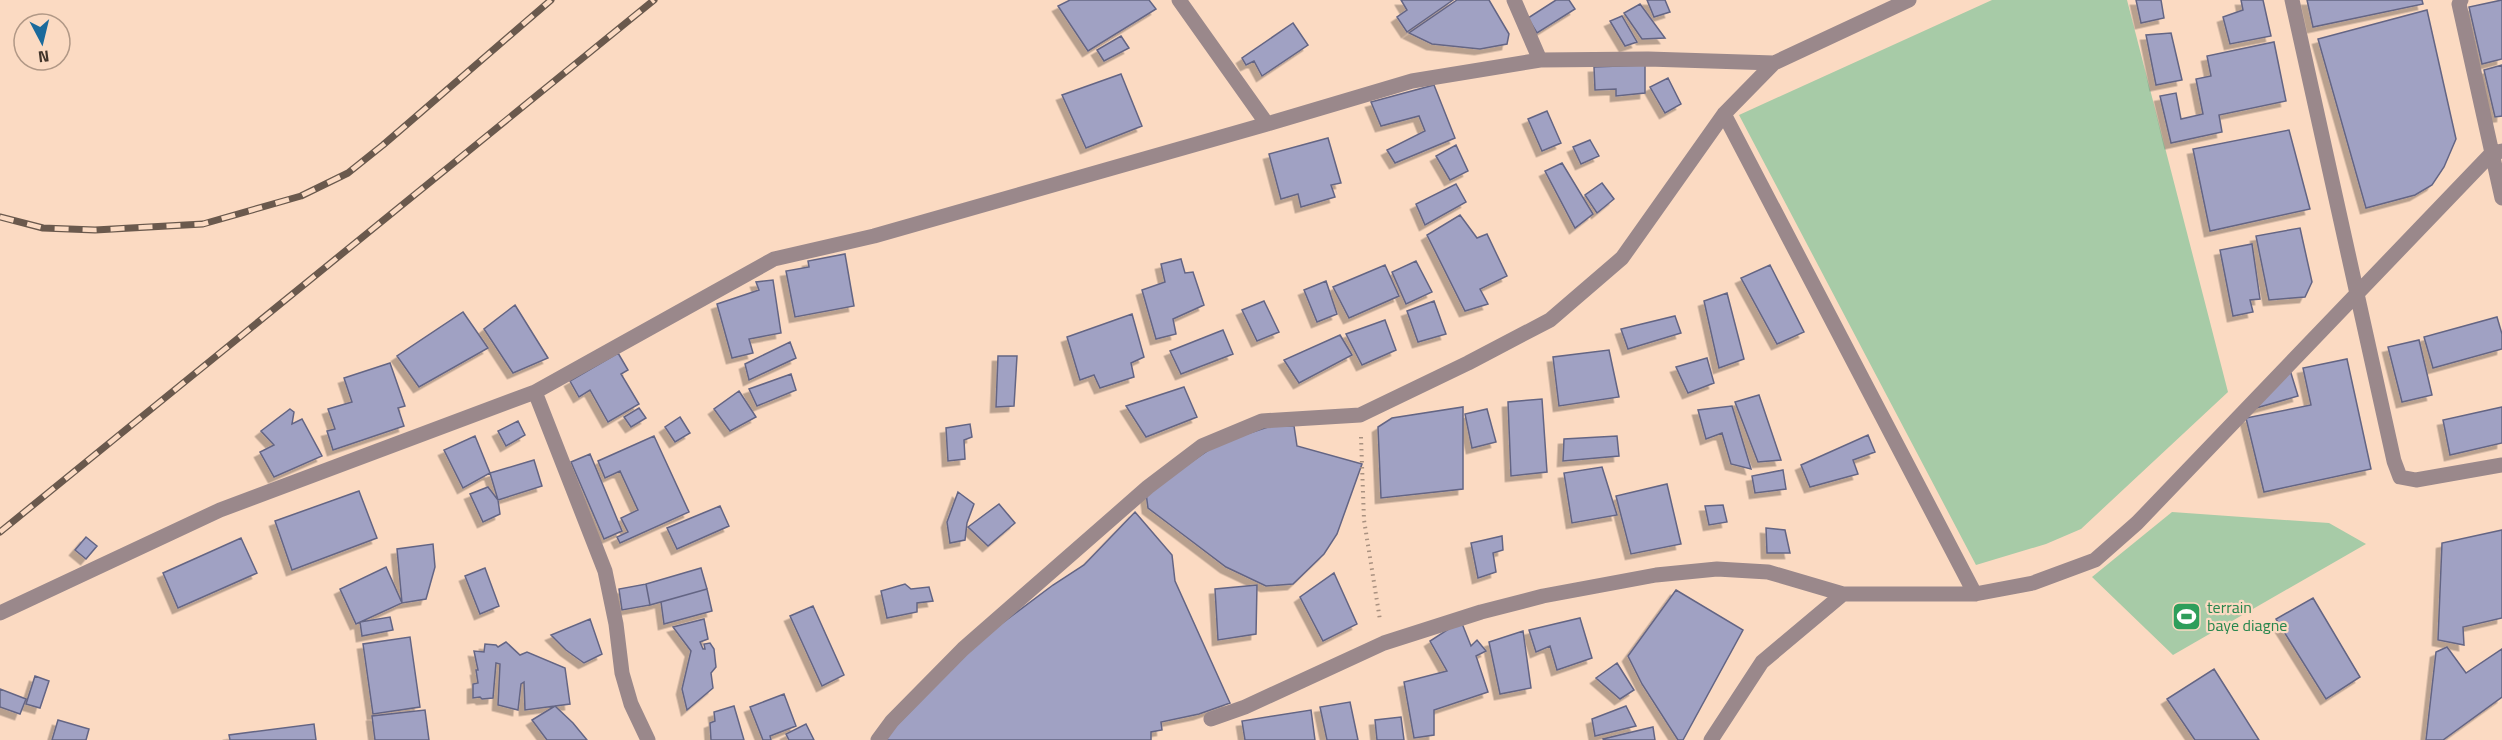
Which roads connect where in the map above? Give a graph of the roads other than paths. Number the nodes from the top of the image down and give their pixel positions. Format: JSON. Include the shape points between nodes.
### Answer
{"nodes":[{"id":1,"x":1179,"y":0,"type":"edge"},
{"id":2,"x":1514,"y":0,"type":"edge"},
{"id":3,"x":2292,"y":0,"type":"edge"},
{"id":4,"x":2459,"y":1,"type":"edge"},
{"id":5,"x":1898,"y":2,"type":"edge"},
{"id":6,"x":1540,"y":60,"type":"junction"},
{"id":7,"x":1774,"y":63,"type":"junction"},
{"id":8,"x":1724,"y":114,"type":"junction"},
{"id":9,"x":1266,"y":124,"type":"junction"},
{"id":10,"x":2497,"y":152,"type":"edge"},
{"id":11,"x":2502,"y":198,"type":"edge"},
{"id":12,"x":2356,"y":295,"type":"junction"},
{"id":13,"x":535,"y":393,"type":"junction"},
{"id":14,"x":2502,"y":465,"type":"edge"},
{"id":15,"x":1843,"y":594,"type":"junction"},
{"id":16,"x":1975,"y":594,"type":"junction"},
{"id":17,"x":0,"y":613,"type":"edge"},
{"id":18,"x":1211,"y":719,"type":"dead end"},
{"id":19,"x":648,"y":740,"type":"edge"},
{"id":20,"x":878,"y":740,"type":"edge"},
{"id":21,"x":1711,"y":740,"type":"edge"}],
"edges":[{"from":1,"to":9,"type":"street"},
{"from":2,"to":6,"type":"street"},
{"from":3,"to":12,"type":"street"},
{"from":4,"to":10,"type":"street"},
{"from":5,"to":7,"type":"street"},
{"from":6,"to":7,"type":"street"},
{"from":6,"to":9,"type":"street","via":[[1412,81]]},
{"from":7,"to":8,"type":"street"},
{"from":8,"to":16,"type":"street"},
{"from":8,"to":20,"type":"street","via":[[1622,258],[1551,320],[1360,416],[1262,421],[1202,446],[1148,487],[963,649]]},
{"from":9,"to":13,"type":"street","via":[[874,236],[774,259]]},
{"from":10,"to":11,"type":"street"},
{"from":10,"to":12,"type":"street"},
{"from":12,"to":14,"type":"street","via":[[2400,477],[2416,480]]},
{"from":12,"to":16,"type":"street","via":[[2137,523],[2095,560],[2033,583]]},
{"from":13,"to":17,"type":"street","via":[[220,510]]},
{"from":13,"to":19,"type":"street","via":[[605,571],[622,673]]},
{"from":15,"to":16,"type":"street"},
{"from":15,"to":18,"type":"street","via":[[1768,572],[1717,569],[1656,575],[1543,596],[1384,643]]},
{"from":15,"to":21,"type":"street","via":[[1762,662]]}]}
